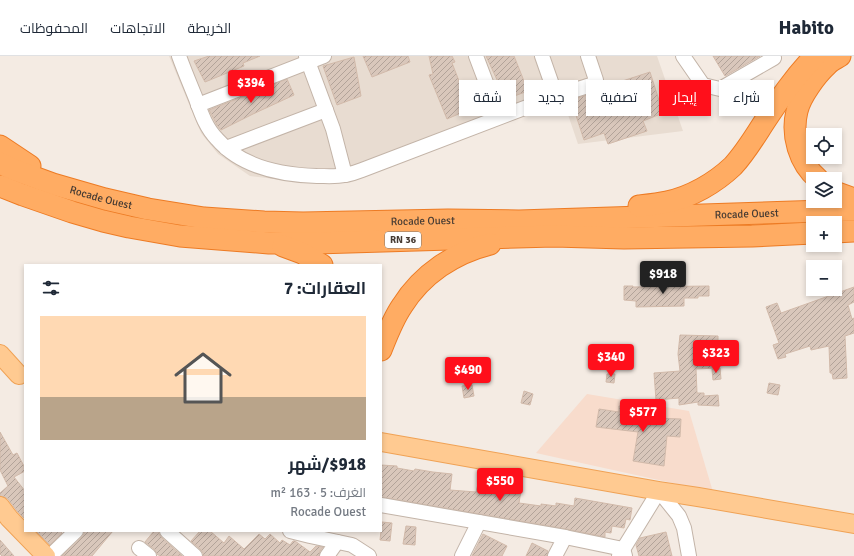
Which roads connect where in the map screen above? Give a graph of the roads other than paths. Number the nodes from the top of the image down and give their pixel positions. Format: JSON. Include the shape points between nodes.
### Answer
{"nodes":[{"id":1,"x":179,"y":56,"type":"edge"},
{"id":2,"x":324,"y":56,"type":"edge"},
{"id":3,"x":476,"y":56,"type":"edge"},
{"id":4,"x":542,"y":56,"type":"edge"},
{"id":5,"x":588,"y":56,"type":"edge"},
{"id":6,"x":683,"y":56,"type":"edge"},
{"id":7,"x":815,"y":56,"type":"edge"},
{"id":8,"x":840,"y":56,"type":"edge"},
{"id":9,"x":775,"y":57,"type":"edge"},
{"id":10,"x":307,"y":59,"type":"edge"},
{"id":11,"x":550,"y":80,"type":"edge"},
{"id":12,"x":578,"y":89,"type":"edge"},
{"id":13,"x":198,"y":105,"type":"junction"},
{"id":14,"x":524,"y":108,"type":"edge"},
{"id":15,"x":326,"y":110,"type":"junction"},
{"id":16,"x":499,"y":117,"type":"junction"},
{"id":17,"x":0,"y":146,"type":"edge"},
{"id":18,"x":226,"y":148,"type":"junction"},
{"id":19,"x":0,"y":163,"type":"edge"},
{"id":20,"x":811,"y":172,"type":"edge"},
{"id":21,"x":345,"y":175,"type":"junction"},
{"id":22,"x":53,"y":184,"type":"junction"},
{"id":23,"x":0,"y":186,"type":"edge"},
{"id":24,"x":842,"y":195,"type":"edge"},
{"id":25,"x":854,"y":199,"type":"edge"},
{"id":26,"x":854,"y":210,"type":"edge"},
{"id":27,"x":530,"y":220,"type":"junction"},
{"id":28,"x":854,"y":231,"type":"edge"},
{"id":29,"x":842,"y":232,"type":"edge"},
{"id":30,"x":806,"y":234,"type":"edge"},
{"id":31,"x":517,"y":237,"type":"junction"},
{"id":32,"x":269,"y":243,"type":"junction"},
{"id":33,"x":320,"y":264,"type":"edge"},
{"id":34,"x":382,"y":347,"type":"edge"},
{"id":35,"x":0,"y":354,"type":"edge"},
{"id":36,"x":0,"y":368,"type":"edge"},
{"id":37,"x":22,"y":376,"type":"edge"},
{"id":38,"x":382,"y":442,"type":"edge"},
{"id":39,"x":659,"y":491,"type":"junction"},
{"id":40,"x":382,"y":504,"type":"edge"},
{"id":41,"x":0,"y":506,"type":"edge"},
{"id":42,"x":479,"y":522,"type":"junction"},
{"id":43,"x":854,"y":524,"type":"edge"},
{"id":44,"x":75,"y":532,"type":"edge"},
{"id":45,"x":168,"y":532,"type":"edge"},
{"id":46,"x":294,"y":532,"type":"edge"},
{"id":47,"x":565,"y":537,"type":"junction"},
{"id":48,"x":338,"y":542,"type":"junction"},
{"id":49,"x":623,"y":554,"type":"edge"},
{"id":50,"x":46,"y":556,"type":"edge"},
{"id":51,"x":50,"y":556,"type":"edge"},
{"id":52,"x":195,"y":556,"type":"edge"},
{"id":53,"x":327,"y":556,"type":"edge"},
{"id":54,"x":369,"y":556,"type":"edge"},
{"id":55,"x":462,"y":556,"type":"edge"},
{"id":56,"x":555,"y":556,"type":"edge"},
{"id":57,"x":689,"y":556,"type":"edge"}],
"edges":[{"from":1,"to":13,"type":"street"},
{"from":2,"to":10,"type":"street"},
{"from":3,"to":16,"type":"street"},
{"from":4,"to":11,"type":"street"},
{"from":5,"to":12,"type":"street","via":[[596,80],[594,84]]},
{"from":6,"to":9,"type":"street","via":[[704,84],[720,89]]},
{"from":7,"to":27,"type":"highway","via":[[790,85],[733,166],[700,190],[667,202]]},
{"from":8,"to":20,"type":"highway","via":[[827,64],[806,90],[797,110],[794,125],[800,157]]},
{"from":10,"to":13,"type":"street"},
{"from":10,"to":15,"type":"street"},
{"from":13,"to":18,"type":"street","via":[[206,124]]},
{"from":14,"to":16,"type":"street"},
{"from":15,"to":18,"type":"street"},
{"from":15,"to":21,"type":"street"},
{"from":16,"to":21,"type":"street"},
{"from":17,"to":22,"type":"highway"},
{"from":18,"to":21,"type":"street","via":[[239,158],[282,172],[306,176]]},
{"from":19,"to":22,"type":"highway","name":"Rocade Ouest"},
{"from":22,"to":27,"type":"highway","name":"Rocade Ouest","via":[[148,210],[204,218],[303,223]]},
{"from":23,"to":32,"type":"highway","name":"Rocade Ouest","number":"RN 36","via":[[72,212],[129,227],[180,236]]},
{"from":24,"to":25,"type":"highway"},
{"from":26,"to":27,"type":"highway","name":"Rocade Ouest"},
{"from":28,"to":29,"type":"highway"},
{"from":30,"to":31,"type":"highway","name":"Rocade Ouest","number":"RN 36","via":[[624,238]]},
{"from":31,"to":32,"type":"highway","name":"Rocade Ouest","number":"RN 36"},
{"from":31,"to":34,"type":"highway","via":[[468,250],[426,276],[401,306]]},
{"from":32,"to":33,"type":"highway","via":[[302,253]]},
{"from":35,"to":37,"type":"main road"},
{"from":36,"to":37,"type":"main road"},
{"from":38,"to":39,"type":"main road"},
{"from":39,"to":43,"type":"main road"},
{"from":39,"to":49,"type":"street"},
{"from":39,"to":57,"type":"street","via":[[679,516]]},
{"from":40,"to":42,"type":"street"},
{"from":41,"to":50,"type":"main road"},
{"from":42,"to":47,"type":"street"},
{"from":42,"to":55,"type":"street"},
{"from":44,"to":51,"type":"street"},
{"from":45,"to":52,"type":"street"},
{"from":46,"to":48,"type":"street"},
{"from":47,"to":49,"type":"street"},
{"from":47,"to":56,"type":"street"},
{"from":48,"to":53,"type":"street"},
{"from":48,"to":54,"type":"street","via":[[352,545]]}]}
